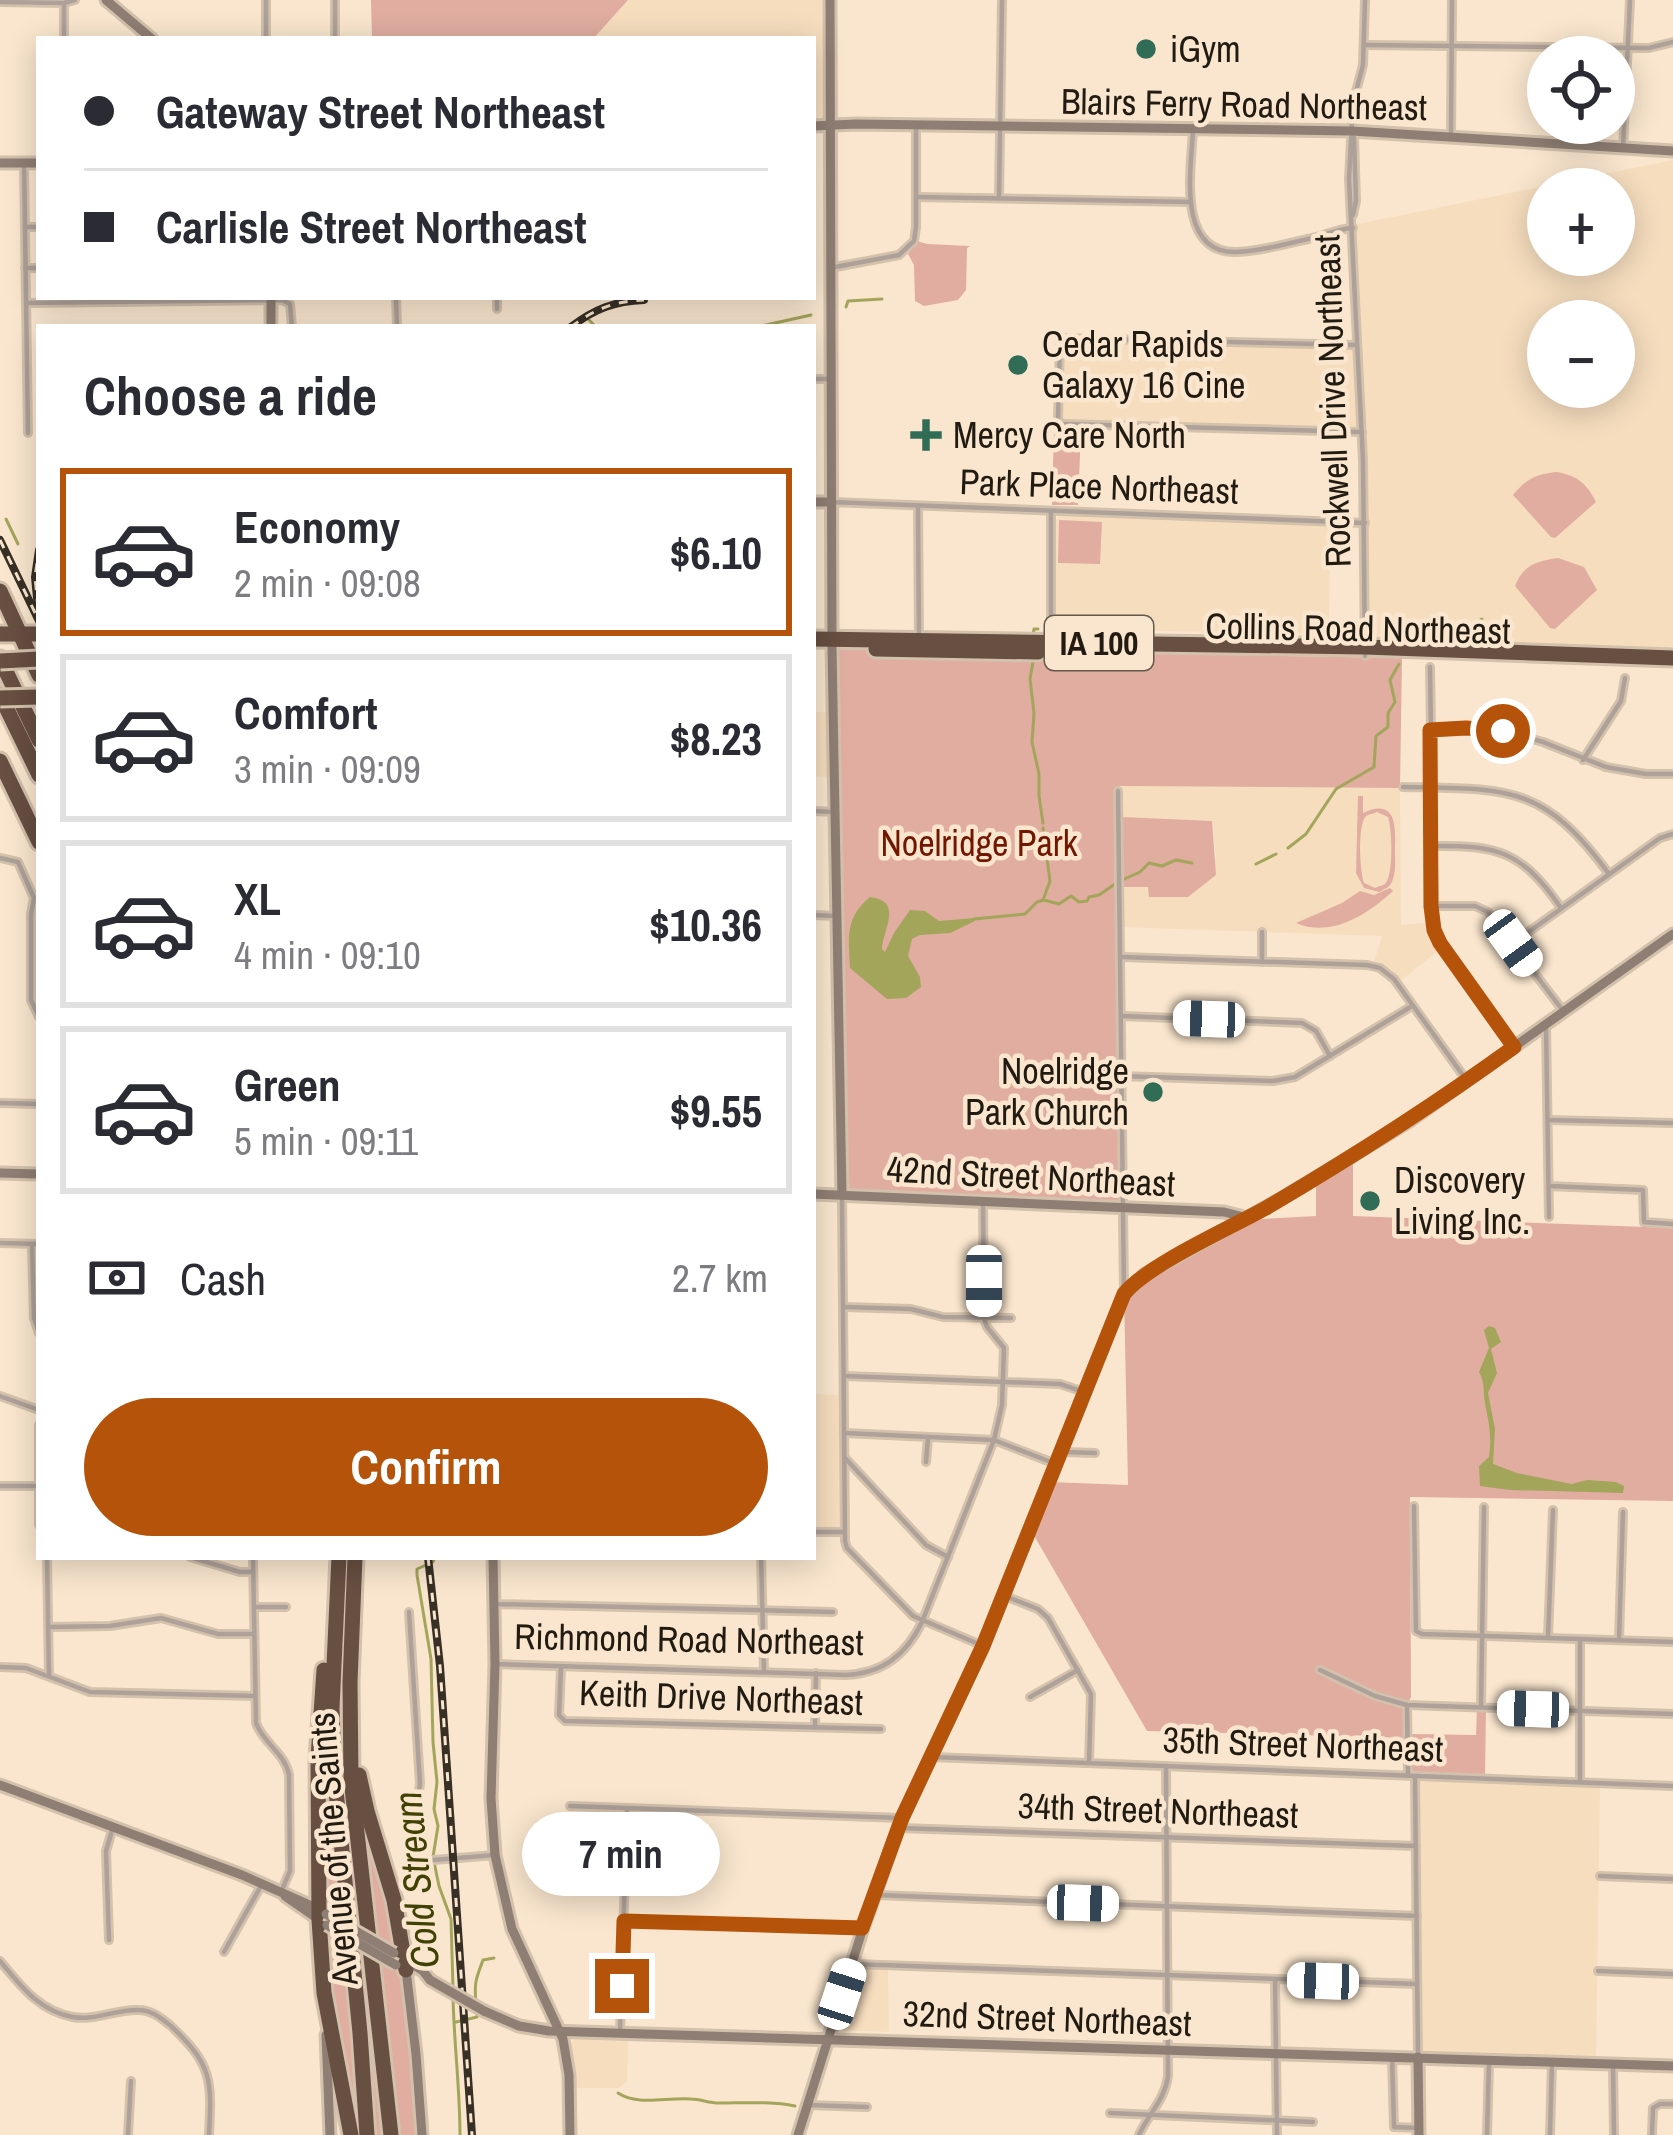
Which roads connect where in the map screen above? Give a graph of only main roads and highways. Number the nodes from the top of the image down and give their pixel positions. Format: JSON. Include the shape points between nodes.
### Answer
{"nodes":[{"id":1,"x":106,"y":0,"type":"edge"},
{"id":2,"x":830,"y":0,"type":"edge"},
{"id":3,"x":148,"y":36,"type":"edge"},
{"id":4,"x":830,"y":124,"type":"junction"},
{"id":5,"x":816,"y":126,"type":"edge"},
{"id":6,"x":1673,"y":151,"type":"edge"},
{"id":7,"x":0,"y":163,"type":"edge"},
{"id":8,"x":36,"y":163,"type":"edge"},
{"id":9,"x":816,"y":502,"type":"edge"},
{"id":10,"x":831,"y":502,"type":"junction"},
{"id":11,"x":0,"y":591,"type":"edge"},
{"id":12,"x":21,"y":630,"type":"edge"},
{"id":13,"x":1051,"y":642,"type":"junction"},
{"id":14,"x":816,"y":643,"type":"edge"},
{"id":15,"x":832,"y":644,"type":"junction"},
{"id":16,"x":970,"y":651,"type":"junction"},
{"id":17,"x":1365,"y":652,"type":"junction"},
{"id":18,"x":36,"y":662,"type":"edge"},
{"id":19,"x":0,"y":663,"type":"edge"},
{"id":20,"x":1673,"y":663,"type":"edge"},
{"id":21,"x":36,"y":668,"type":"edge"},
{"id":22,"x":0,"y":697,"type":"edge"},
{"id":23,"x":36,"y":697,"type":"edge"},
{"id":24,"x":36,"y":734,"type":"edge"},
{"id":25,"x":0,"y":761,"type":"edge"},
{"id":26,"x":36,"y":769,"type":"edge"},
{"id":27,"x":36,"y":831,"type":"edge"},
{"id":28,"x":1673,"y":934,"type":"edge"},
{"id":29,"x":0,"y":1173,"type":"edge"},
{"id":30,"x":36,"y":1174,"type":"edge"},
{"id":31,"x":816,"y":1194,"type":"edge"},
{"id":32,"x":842,"y":1195,"type":"junction"},
{"id":33,"x":1244,"y":1220,"type":"junction"},
{"id":34,"x":339,"y":1560,"type":"edge"},
{"id":35,"x":355,"y":1560,"type":"edge"},
{"id":36,"x":494,"y":1560,"type":"edge"},
{"id":37,"x":337,"y":1590,"type":"junction"},
{"id":38,"x":350,"y":1706,"type":"junction"},
{"id":39,"x":0,"y":1785,"type":"edge"},
{"id":40,"x":319,"y":1884,"type":"junction"},
{"id":41,"x":290,"y":1895,"type":"junction"},
{"id":42,"x":323,"y":1917,"type":"junction"},
{"id":43,"x":400,"y":1962,"type":"junction"},
{"id":44,"x":430,"y":1980,"type":"junction"},
{"id":45,"x":324,"y":1994,"type":"junction"},
{"id":46,"x":544,"y":1998,"type":"junction"},
{"id":47,"x":411,"y":2000,"type":"junction"},
{"id":48,"x":527,"y":2028,"type":"junction"},
{"id":49,"x":560,"y":2031,"type":"junction"},
{"id":50,"x":827,"y":2038,"type":"junction"},
{"id":51,"x":1418,"y":2057,"type":"junction"},
{"id":52,"x":1673,"y":2066,"type":"edge"},
{"id":53,"x":1419,"y":2132,"type":"edge"},
{"id":54,"x":330,"y":2135,"type":"edge"},
{"id":55,"x":351,"y":2135,"type":"edge"},
{"id":56,"x":367,"y":2135,"type":"edge"},
{"id":57,"x":391,"y":2135,"type":"edge"},
{"id":58,"x":422,"y":2135,"type":"edge"},
{"id":59,"x":570,"y":2135,"type":"edge"},
{"id":60,"x":798,"y":2135,"type":"edge"}],
"edges":[{"from":1,"to":3,"type":"main road"},
{"from":2,"to":4,"type":"main road"},
{"from":4,"to":5,"type":"main road","name":"Blairs Ferry Road Northeast"},
{"from":4,"to":6,"type":"main road","name":"Blairs Ferry Road Northeast","via":[[1352,131]]},
{"from":4,"to":10,"type":"main road"},
{"from":7,"to":8,"type":"main road"},
{"from":9,"to":10,"type":"main road"},
{"from":10,"to":15,"type":"main road"},
{"from":11,"to":12,"type":"highway"},
{"from":12,"to":18,"type":"highway"},
{"from":13,"to":15,"type":"highway","name":"Collins Road Northeast","number":"IA 100"},
{"from":13,"to":16,"type":"highway","name":"Collins Road Northeast"},
{"from":13,"to":17,"type":"highway","name":"Collins Road Northeast","number":"IA 100"},
{"from":14,"to":15,"type":"highway","name":"Collins Road Northeast","number":"IA 100"},
{"from":15,"to":16,"type":"highway","name":"Collins Road Northeast","number":"IA 100"},
{"from":15,"to":32,"type":"main road"},
{"from":16,"to":17,"type":"highway","name":"Collins Road Northeast","number":"IA 100"},
{"from":17,"to":20,"type":"highway","name":"Collins Road Northeast","number":"IA 100"},
{"from":19,"to":21,"type":"highway","bridge":true},
{"from":19,"to":24,"type":"highway"},
{"from":22,"to":23,"type":"highway","bridge":true},
{"from":22,"to":26,"type":"highway"},
{"from":25,"to":27,"type":"highway"},
{"from":28,"to":33,"type":"main road","via":[[1403,1125]]},
{"from":29,"to":30,"type":"main road"},
{"from":31,"to":32,"type":"main road","name":"42nd Street Northeast"},
{"from":32,"to":33,"type":"main road","name":"42nd Street Northeast","via":[[1232,1213]]},
{"from":33,"to":50,"type":"main road","via":[[1145,1274],[1124,1294],[983,1646],[900,1823]]},
{"from":34,"to":37,"type":"highway","name":"Avenue of the Saints"},
{"from":35,"to":38,"type":"highway","name":"Avenue of the Saints"},
{"from":36,"to":46,"type":"main road","via":[[495,1855],[512,1929]]},
{"from":37,"to":40,"type":"highway","via":[[320,1727]]},
{"from":37,"to":56,"type":"highway","name":"Avenue of the Saints","via":[[334,1771]]},
{"from":38,"to":43,"type":"highway"},
{"from":38,"to":57,"type":"highway","name":"Avenue of the Saints","via":[[353,1811]]},
{"from":39,"to":41,"type":"main road"},
{"from":40,"to":41,"type":"highway","via":[[313,1895]]},
{"from":40,"to":42,"type":"highway"},
{"from":41,"to":42,"type":"main road","name":"32nd Street Northeast"},
{"from":41,"to":42,"type":"main road","name":"32nd Street Northeast"},
{"from":42,"to":43,"type":"main road","name":"32nd Street Northeast","bridge":true},
{"from":42,"to":45,"type":"highway"},
{"from":43,"to":44,"type":"main road","name":"32nd Street Northeast"},
{"from":43,"to":47,"type":"main road"},
{"from":44,"to":47,"type":"main road","via":[[414,1986]]},
{"from":44,"to":48,"type":"main road","name":"32nd Street Northeast","bridge":true},
{"from":45,"to":54,"type":"main road"},
{"from":45,"to":55,"type":"highway"},
{"from":46,"to":48,"type":"main road","via":[[544,2019]]},
{"from":46,"to":49,"type":"main road"},
{"from":47,"to":58,"type":"main road"},
{"from":48,"to":49,"type":"main road","name":"32nd Street Northeast"},
{"from":49,"to":50,"type":"main road","name":"32nd Street Northeast"},
{"from":49,"to":59,"type":"main road"},
{"from":50,"to":51,"type":"main road","name":"32nd Street Northeast"},
{"from":50,"to":60,"type":"main road"},
{"from":51,"to":52,"type":"main road","name":"32nd Street Northeast"},
{"from":51,"to":53,"type":"main road"}]}
